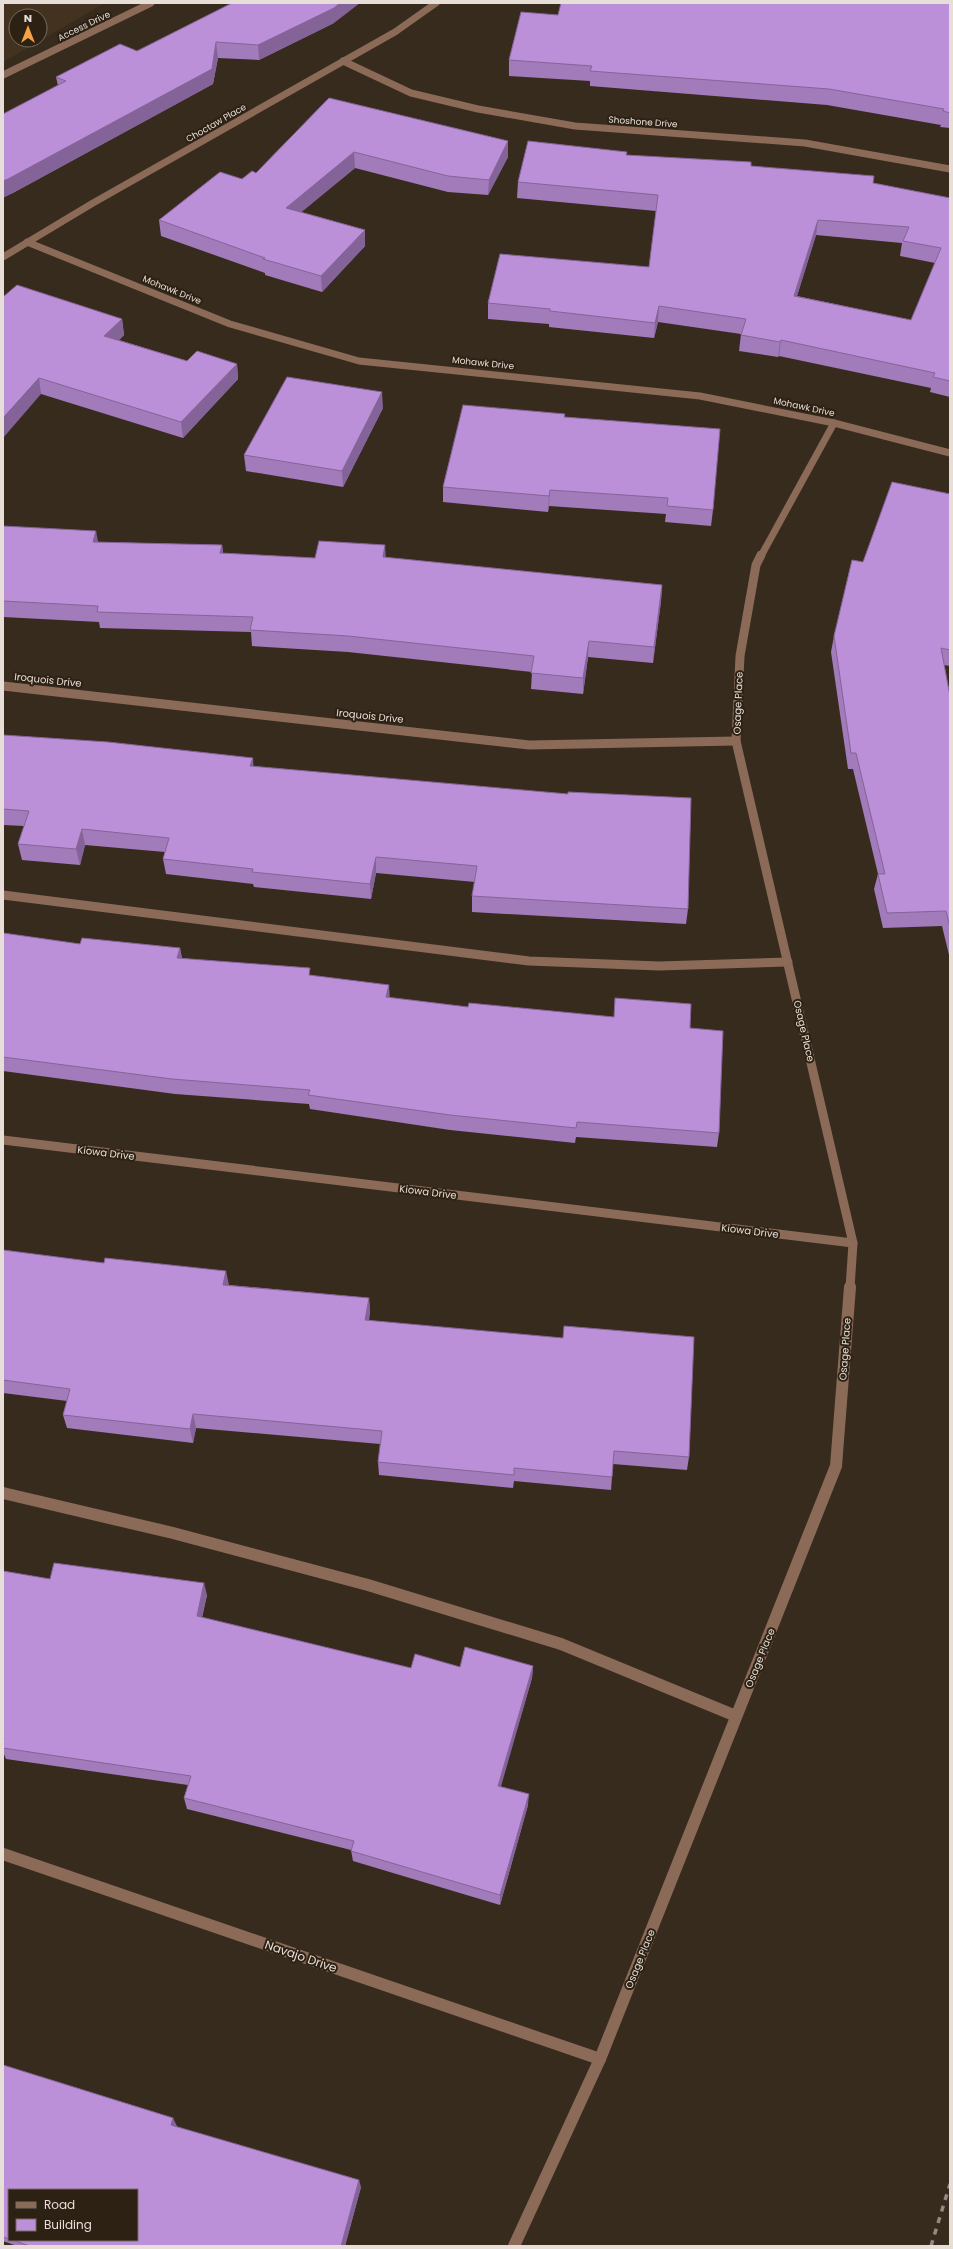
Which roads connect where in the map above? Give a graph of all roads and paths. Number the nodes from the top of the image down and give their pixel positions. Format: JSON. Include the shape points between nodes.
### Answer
{"nodes":[{"id":1,"x":151,"y":3,"type":"edge"},
{"id":2,"x":436,"y":3,"type":"edge"},
{"id":3,"x":343,"y":61,"type":"junction"},
{"id":4,"x":3,"y":75,"type":"edge"},
{"id":5,"x":950,"y":169,"type":"edge"},
{"id":6,"x":28,"y":242,"type":"junction"},
{"id":7,"x":3,"y":256,"type":"edge"},
{"id":8,"x":834,"y":423,"type":"junction"},
{"id":9,"x":950,"y":453,"type":"edge"},
{"id":10,"x":3,"y":686,"type":"edge"},
{"id":11,"x":736,"y":741,"type":"junction"},
{"id":12,"x":3,"y":895,"type":"edge"},
{"id":13,"x":788,"y":962,"type":"junction"},
{"id":14,"x":3,"y":1140,"type":"edge"},
{"id":15,"x":853,"y":1243,"type":"junction"},
{"id":16,"x":3,"y":1492,"type":"edge"},
{"id":17,"x":736,"y":1716,"type":"junction"},
{"id":18,"x":3,"y":1854,"type":"edge"},
{"id":19,"x":600,"y":2059,"type":"junction"},
{"id":20,"x":514,"y":2246,"type":"edge"}],
"edges":[{"from":1,"to":4,"type":"street","name":"Access Drive"},
{"from":2,"to":3,"type":"street","name":"Choctaw Place","via":[[396,32]]},
{"from":3,"to":5,"type":"street","name":"Shoshone Drive","via":[[411,92],[478,109],[575,126],[805,144]]},
{"from":3,"to":6,"type":"street","name":"Choctaw Place"},
{"from":6,"to":7,"type":"street","name":"Choctaw Place"},
{"from":6,"to":8,"type":"street","name":"Mohawk Drive","via":[[230,324],[359,361],[700,396]]},
{"from":8,"to":9,"type":"street","name":"Mohawk Drive"},
{"from":8,"to":11,"type":"street","name":"Osage Place","via":[[756,565],[740,656]]},
{"from":10,"to":11,"type":"street","name":"Iroquois Drive","via":[[529,744]]},
{"from":11,"to":13,"type":"street","name":"Osage Place"},
{"from":12,"to":13,"type":"street","via":[[529,961],[729,967]]},
{"from":13,"to":15,"type":"street","name":"Osage Place"},
{"from":14,"to":15,"type":"street","name":"Kiowa Drive"},
{"from":15,"to":17,"type":"street","name":"Osage Place","via":[[836,1466]]},
{"from":16,"to":17,"type":"street","via":[[173,1533],[368,1585],[561,1644]]},
{"from":17,"to":19,"type":"street","name":"Osage Place"},
{"from":18,"to":19,"type":"street","name":"Navajo Drive"},
{"from":19,"to":20,"type":"street","name":"Osage Place"}]}
